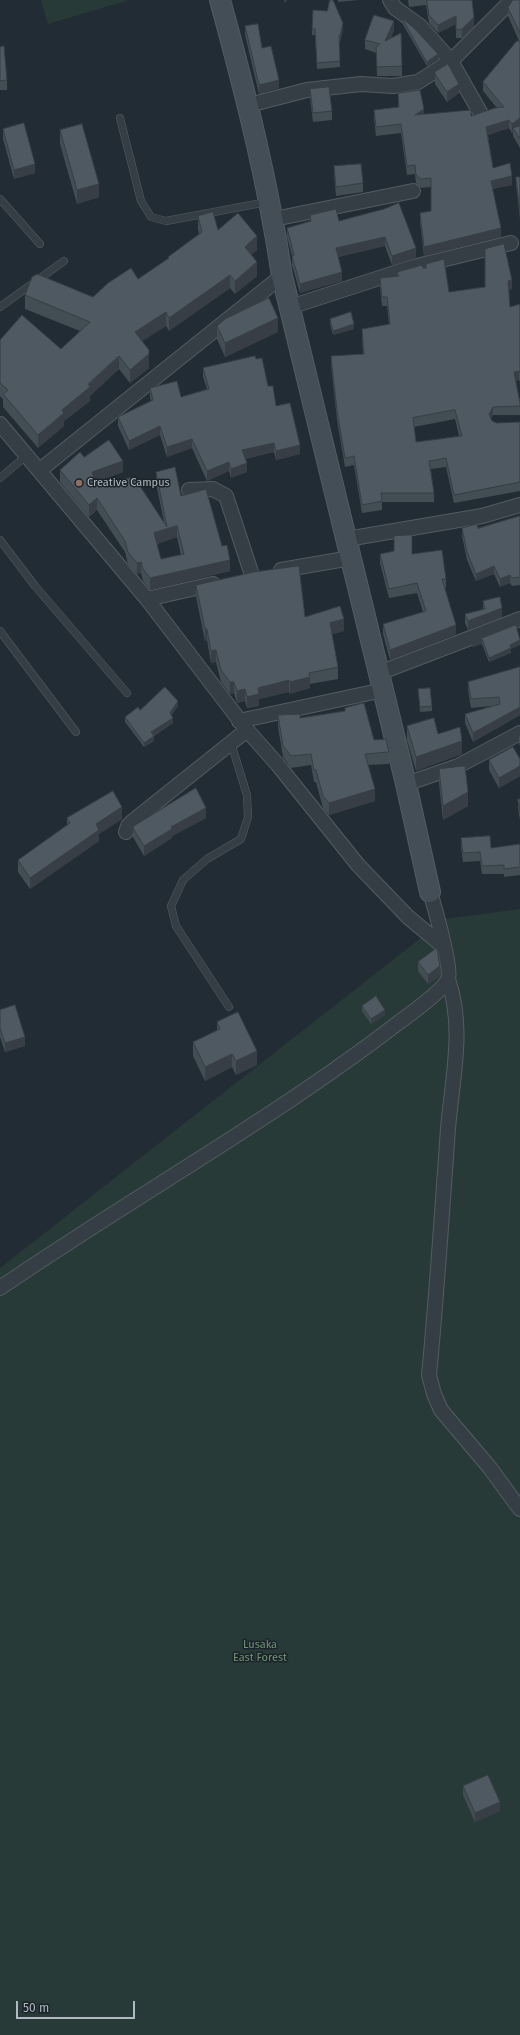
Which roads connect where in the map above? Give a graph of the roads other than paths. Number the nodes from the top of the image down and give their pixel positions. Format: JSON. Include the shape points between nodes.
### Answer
{"nodes":[{"id":1,"x":220,"y":0,"type":"edge"},
{"id":2,"x":390,"y":0,"type":"edge"},
{"id":3,"x":509,"y":0,"type":"edge"},
{"id":4,"x":451,"y":61,"type":"junction"},
{"id":5,"x":248,"y":105,"type":"junction"},
{"id":6,"x":481,"y":114,"type":"edge"},
{"id":7,"x":120,"y":118,"type":"dead end"},
{"id":8,"x":413,"y":191,"type":"dead end"},
{"id":9,"x":0,"y":199,"type":"edge"},
{"id":10,"x":272,"y":210,"type":"junction"},
{"id":11,"x":511,"y":243,"type":"dead end"},
{"id":12,"x":40,"y":244,"type":"dead end"},
{"id":13,"x":64,"y":260,"type":"dead end"},
{"id":14,"x":282,"y":276,"type":"junction"},
{"id":15,"x":0,"y":307,"type":"edge"},
{"id":16,"x":290,"y":307,"type":"junction"},
{"id":17,"x":0,"y":424,"type":"edge"},
{"id":18,"x":26,"y":456,"type":"junction"},
{"id":19,"x":40,"y":470,"type":"junction"},
{"id":20,"x":0,"y":478,"type":"edge"},
{"id":21,"x":189,"y":490,"type":"dead end"},
{"id":22,"x":520,"y":505,"type":"edge"},
{"id":23,"x":0,"y":540,"type":"edge"},
{"id":24,"x":349,"y":548,"type":"junction"},
{"id":25,"x":252,"y":575,"type":"junction"},
{"id":26,"x":147,"y":599,"type":"junction"},
{"id":27,"x":520,"y":619,"type":"edge"},
{"id":28,"x":0,"y":631,"type":"edge"},
{"id":29,"x":381,"y":681,"type":"junction"},
{"id":30,"x":127,"y":693,"type":"dead end"},
{"id":31,"x":243,"y":725,"type":"junction"},
{"id":32,"x":76,"y":732,"type":"dead end"},
{"id":33,"x":520,"y":733,"type":"edge"},
{"id":34,"x":230,"y":743,"type":"junction"},
{"id":35,"x":406,"y":784,"type":"junction"},
{"id":36,"x":126,"y":832,"type":"dead end"},
{"id":37,"x":430,"y":892,"type":"joint"},
{"id":38,"x":443,"y":946,"type":"junction"},
{"id":39,"x":448,"y":979,"type":"junction"},
{"id":40,"x":229,"y":1007,"type":"dead end"},
{"id":41,"x":0,"y":1288,"type":"edge"},
{"id":42,"x":520,"y":1509,"type":"edge"}],
"edges":[{"from":1,"to":5,"type":"street"},
{"from":2,"to":4,"type":"street","via":[[395,8],[420,26]]},
{"from":3,"to":4,"type":"street"},
{"from":4,"to":5,"type":"street","via":[[418,82],[393,86],[361,84],[307,90]]},
{"from":4,"to":6,"type":"street"},
{"from":5,"to":10,"type":"street"},
{"from":7,"to":10,"type":"lane","via":[[141,201],[151,217],[166,221]]},
{"from":8,"to":10,"type":"street"},
{"from":9,"to":12,"type":"lane"},
{"from":10,"to":14,"type":"street"},
{"from":11,"to":16,"type":"street","via":[[413,267]]},
{"from":13,"to":15,"type":"lane"},
{"from":14,"to":16,"type":"street"},
{"from":14,"to":19,"type":"street"},
{"from":16,"to":24,"type":"street"},
{"from":17,"to":18,"type":"street"},
{"from":18,"to":19,"type":"street"},
{"from":18,"to":20,"type":"lane"},
{"from":19,"to":26,"type":"street"},
{"from":21,"to":25,"type":"street","via":[[213,489],[226,496]]},
{"from":22,"to":24,"type":"street"},
{"from":23,"to":30,"type":"lane","via":[[35,586]]},
{"from":24,"to":25,"type":"street"},
{"from":24,"to":29,"type":"street"},
{"from":25,"to":26,"type":"street"},
{"from":26,"to":31,"type":"street"},
{"from":27,"to":29,"type":"street"},
{"from":28,"to":32,"type":"lane"},
{"from":29,"to":31,"type":"street"},
{"from":29,"to":35,"type":"street"},
{"from":31,"to":34,"type":"street"},
{"from":31,"to":38,"type":"street","via":[[358,865],[385,894]]},
{"from":33,"to":35,"type":"street","via":[[471,760]]},
{"from":34,"to":36,"type":"street","via":[[133,821]]},
{"from":34,"to":40,"type":"lane","via":[[247,795],[248,817],[241,839],[207,859],[183,880],[171,906],[176,926]]},
{"from":35,"to":37,"type":"street"},
{"from":37,"to":38,"type":"street"},
{"from":38,"to":39,"type":"street","via":[[449,969]]},
{"from":39,"to":41,"type":"street","via":[[418,1008],[352,1057],[253,1124],[86,1229]]},
{"from":39,"to":42,"type":"street","via":[[455,998],[456,1059],[449,1117],[429,1375],[441,1410],[490,1468]]}]}
